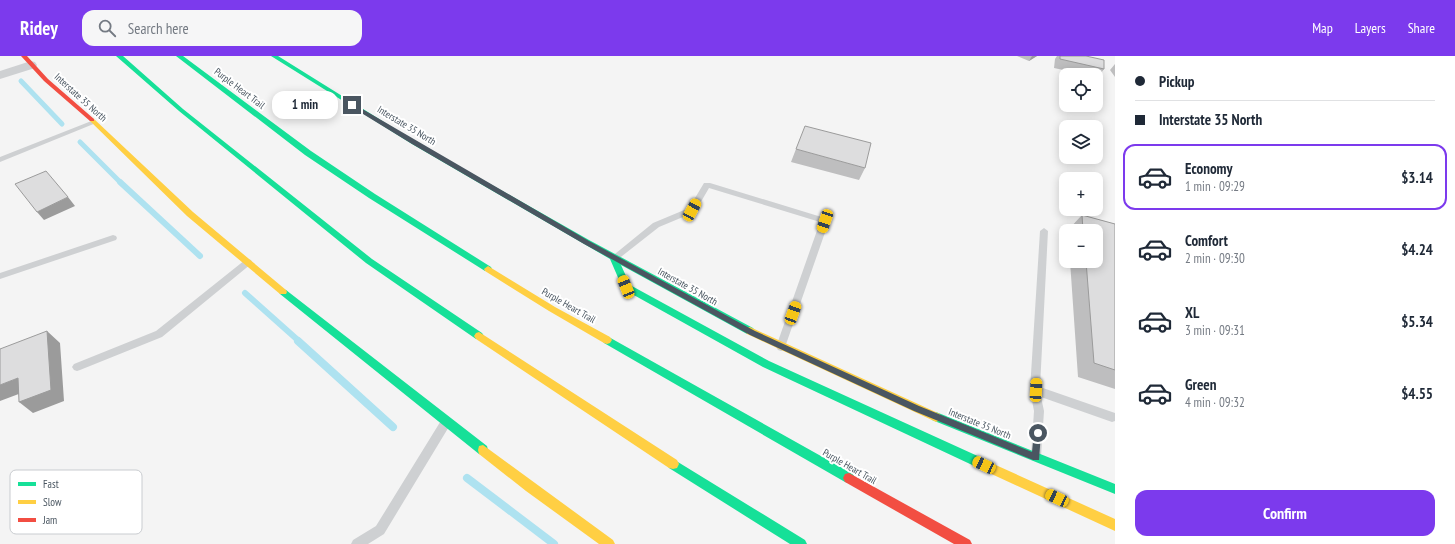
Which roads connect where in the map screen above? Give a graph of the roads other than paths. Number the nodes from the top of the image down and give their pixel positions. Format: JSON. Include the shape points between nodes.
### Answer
{"nodes":[{"id":1,"x":119,"y":56,"type":"edge"},
{"id":2,"x":179,"y":56,"type":"edge"},
{"id":3,"x":274,"y":56,"type":"edge"},
{"id":4,"x":28,"y":60,"type":"edge"},
{"id":5,"x":0,"y":76,"type":"edge"},
{"id":6,"x":94,"y":122,"type":"junction"},
{"id":7,"x":0,"y":160,"type":"edge"},
{"id":8,"x":1044,"y":231,"type":"dead end"},
{"id":9,"x":113,"y":238,"type":"dead end"},
{"id":10,"x":614,"y":258,"type":"junction"},
{"id":11,"x":248,"y":262,"type":"junction"},
{"id":12,"x":0,"y":276,"type":"edge"},
{"id":13,"x":782,"y":347,"type":"junction"},
{"id":14,"x":77,"y":367,"type":"dead end"},
{"id":15,"x":1036,"y":390,"type":"junction"},
{"id":16,"x":1112,"y":417,"type":"dead end"},
{"id":17,"x":446,"y":422,"type":"junction"},
{"id":18,"x":1036,"y":457,"type":"junction"},
{"id":19,"x":1115,"y":489,"type":"edge"},
{"id":20,"x":1115,"y":525,"type":"edge"},
{"id":21,"x":357,"y":544,"type":"edge"},
{"id":22,"x":609,"y":544,"type":"edge"},
{"id":23,"x":801,"y":544,"type":"edge"},
{"id":24,"x":966,"y":544,"type":"edge"}],
"edges":[{"from":1,"to":23,"type":"main road","via":[[181,110],[369,261],[571,398]]},
{"from":2,"to":24,"type":"main road","name":"Purple Heart Trail","via":[[308,153],[464,255],[552,309]]},
{"from":3,"to":10,"type":"main road","name":"Interstate 35 North","via":[[414,143]]},
{"from":4,"to":5,"type":"street"},
{"from":4,"to":6,"type":"main road","name":"Interstate 35 North"},
{"from":6,"to":7,"type":"lane"},
{"from":6,"to":11,"type":"main road","name":"Interstate 35 North","via":[[190,214]]},
{"from":8,"to":15,"type":"lane"},
{"from":9,"to":12,"type":"lane"},
{"from":10,"to":13,"type":"main road","name":"Interstate 35 North"},
{"from":10,"to":13,"type":"lane","via":[[656,225],[692,210],[706,185],[825,221]]},
{"from":10,"to":20,"type":"main road","via":[[626,287],[766,364]]},
{"from":11,"to":14,"type":"lane","via":[[159,334]]},
{"from":11,"to":17,"type":"main road","name":"Interstate 35 North"},
{"from":13,"to":18,"type":"main road","name":"Interstate 35 North","via":[[916,409]]},
{"from":15,"to":16,"type":"lane"},
{"from":15,"to":18,"type":"lane","via":[[1039,410]]},
{"from":17,"to":21,"type":"lane","via":[[380,530]]},
{"from":17,"to":22,"type":"main road","name":"Interstate 35 North"},
{"from":18,"to":19,"type":"main road","name":"Interstate 35 North"}]}
